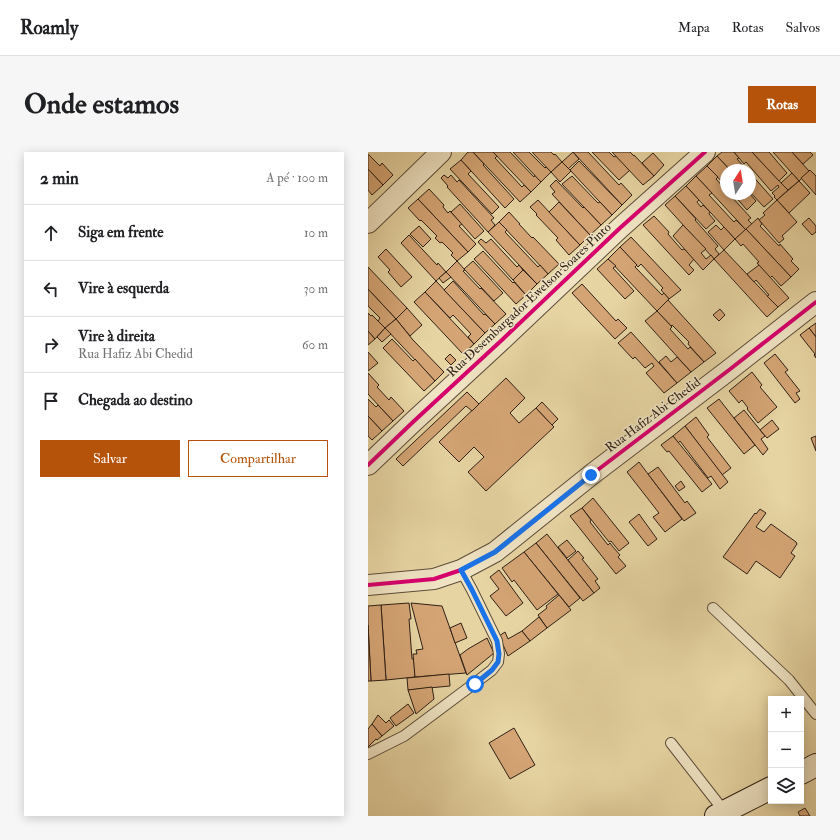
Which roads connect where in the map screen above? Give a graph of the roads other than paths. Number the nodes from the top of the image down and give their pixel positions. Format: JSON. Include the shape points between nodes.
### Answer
{"nodes":[{"id":1,"x":441,"y":152,"type":"edge"},
{"id":2,"x":705,"y":152,"type":"edge"},
{"id":3,"x":368,"y":223,"type":"edge"},
{"id":4,"x":816,"y":302,"type":"edge"},
{"id":5,"x":368,"y":465,"type":"edge"},
{"id":6,"x":461,"y":570,"type":"junction"},
{"id":7,"x":368,"y":585,"type":"edge"},
{"id":8,"x":713,"y":608,"type":"dead end"},
{"id":9,"x":816,"y":714,"type":"edge"},
{"id":10,"x":671,"y":743,"type":"dead end"},
{"id":11,"x":368,"y":754,"type":"edge"},
{"id":12,"x":816,"y":765,"type":"edge"},
{"id":13,"x":804,"y":771,"type":"edge"},
{"id":14,"x":768,"y":790,"type":"edge"},
{"id":15,"x":720,"y":814,"type":"edge"}],
"edges":[{"from":1,"to":3,"type":"street"},
{"from":2,"to":5,"type":"street","name":"Rua Desembargador Ewelson Soares Pinto","via":[[620,228]]},
{"from":4,"to":6,"type":"street","name":"Rua Hafiz Abi Chedid","via":[[495,552]]},
{"from":6,"to":7,"type":"street","name":"Rua Hafiz Abi Chedid","via":[[434,578]]},
{"from":6,"to":11,"type":"lane","via":[[497,641],[498,662],[475,684],[404,736]]},
{"from":8,"to":9,"type":"lane","via":[[789,680]]},
{"from":10,"to":15,"type":"lane"},
{"from":12,"to":13,"type":"main road"},
{"from":14,"to":15,"type":"main road"}]}
